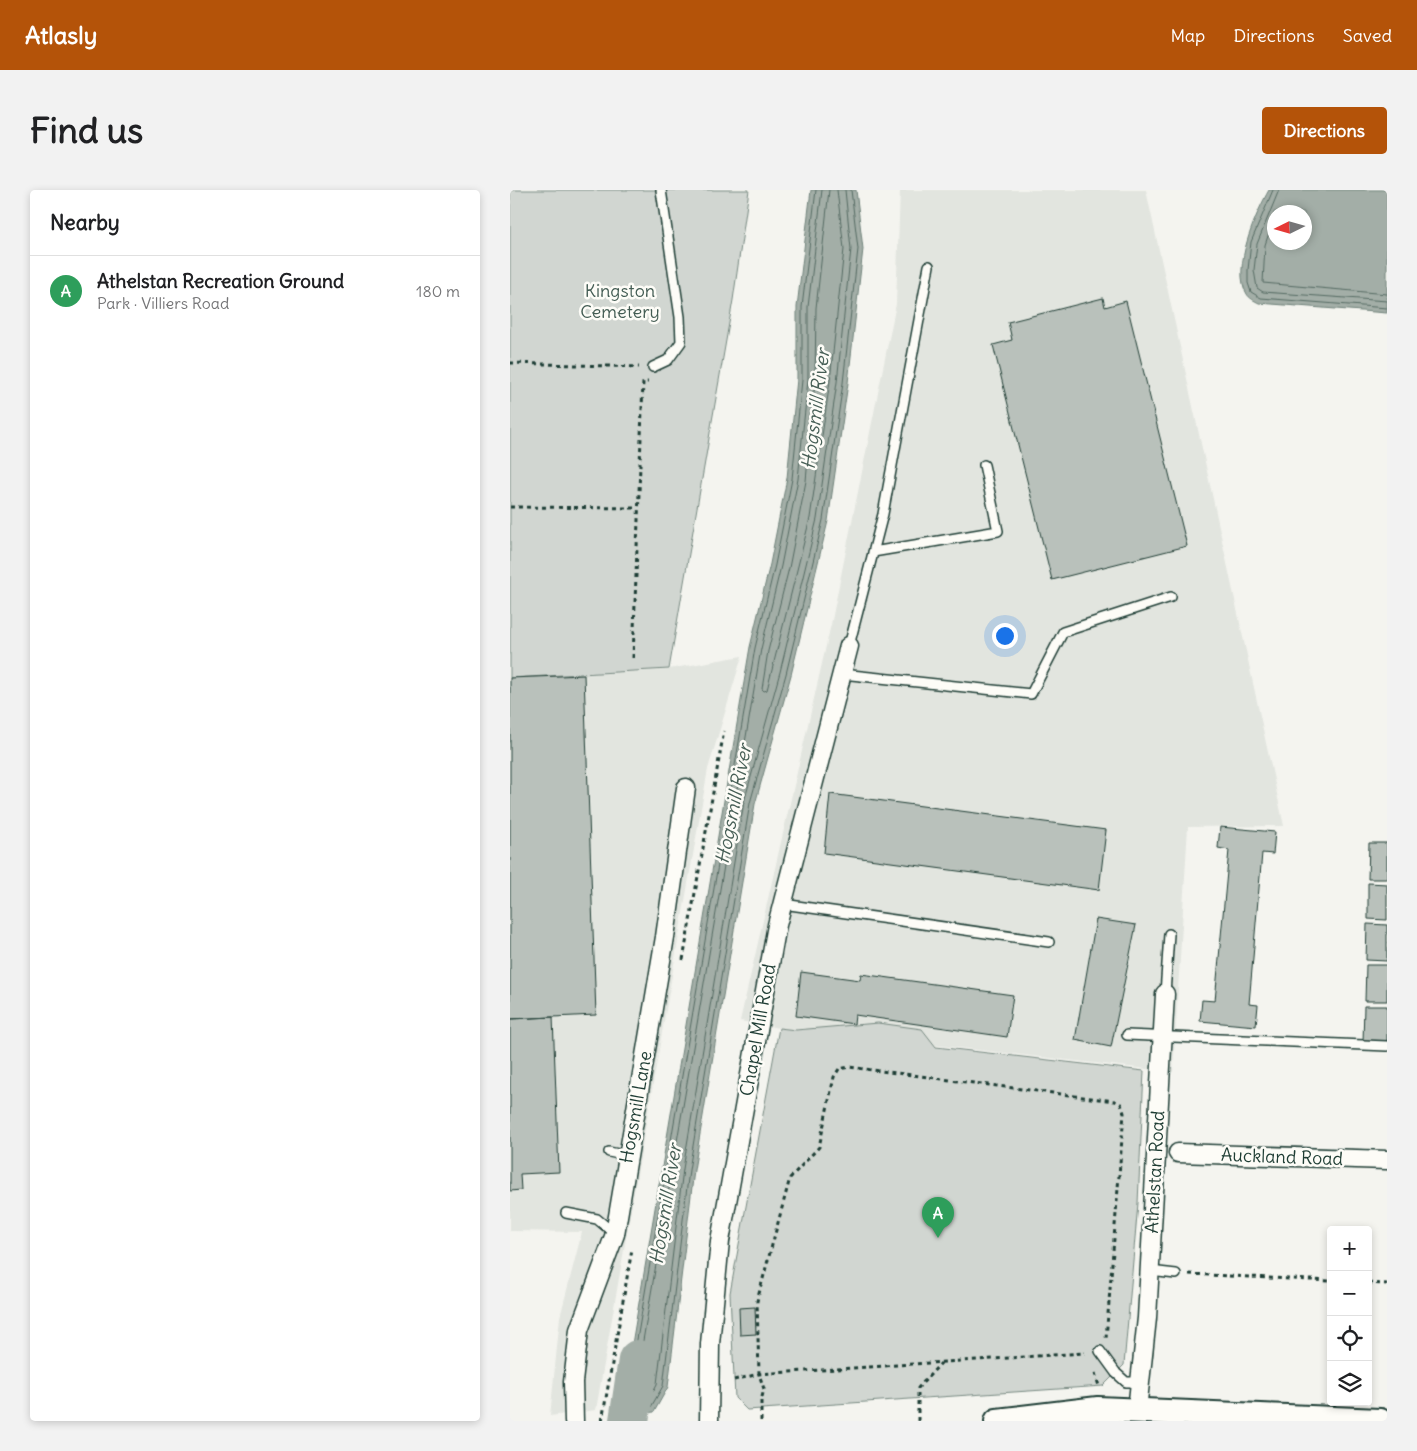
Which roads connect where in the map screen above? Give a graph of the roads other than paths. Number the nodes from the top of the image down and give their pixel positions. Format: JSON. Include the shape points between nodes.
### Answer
{"nodes":[{"id":1,"x":661,"y":190,"type":"edge"},
{"id":2,"x":929,"y":266,"type":"dead end"},
{"id":3,"x":653,"y":367,"type":"road end"},
{"id":4,"x":984,"y":465,"type":"dead end"},
{"id":5,"x":873,"y":552,"type":"junction"},
{"id":6,"x":1170,"y":597,"type":"dead end"},
{"id":7,"x":849,"y":646,"type":"joint"},
{"id":8,"x":842,"y":674,"type":"junction"},
{"id":9,"x":686,"y":788,"type":"dead end"},
{"id":10,"x":783,"y":904,"type":"junction"},
{"id":11,"x":1169,"y":934,"type":"dead end"},
{"id":12,"x":1049,"y":942,"type":"dead end"},
{"id":13,"x":1165,"y":994,"type":"joint"},
{"id":14,"x":1127,"y":1035,"type":"dead end"},
{"id":15,"x":1162,"y":1035,"type":"junction"},
{"id":16,"x":1387,"y":1046,"type":"edge"},
{"id":17,"x":609,"y":1152,"type":"dead end"},
{"id":18,"x":1178,"y":1153,"type":"dead end"},
{"id":19,"x":628,"y":1156,"type":"junction"},
{"id":20,"x":1387,"y":1160,"type":"edge"},
{"id":21,"x":566,"y":1214,"type":"dead end"},
{"id":22,"x":615,"y":1234,"type":"junction"},
{"id":23,"x":1150,"y":1271,"type":"junction"},
{"id":24,"x":1176,"y":1274,"type":"road end"},
{"id":25,"x":1100,"y":1351,"type":"road end"},
{"id":26,"x":1140,"y":1382,"type":"junction"},
{"id":27,"x":1148,"y":1414,"type":"edge"},
{"id":28,"x":574,"y":1421,"type":"edge"},
{"id":29,"x":709,"y":1421,"type":"edge"},
{"id":30,"x":997,"y":1421,"type":"edge"},
{"id":31,"x":1380,"y":1421,"type":"edge"}],
"edges":[{"from":1,"to":3,"type":"lane","via":[[681,342],[668,360]]},
{"from":2,"to":5,"type":"lane","via":[[883,514]]},
{"from":4,"to":5,"type":"lane","via":[[998,532]]},
{"from":5,"to":7,"type":"lane"},
{"from":6,"to":8,"type":"lane","via":[[1063,632],[1031,694]]},
{"from":7,"to":8,"type":"street","name":"Chapel Mill Road"},
{"from":8,"to":10,"type":"street","name":"Chapel Mill Road"},
{"from":9,"to":19,"type":"street","name":"Hogsmill Lane"},
{"from":10,"to":12,"type":"lane"},
{"from":10,"to":29,"type":"street","name":"Chapel Mill Road","via":[[720,1241],[710,1344]]},
{"from":11,"to":13,"type":"lane","name":"Athelstan Road"},
{"from":13,"to":15,"type":"street","name":"Athelstan Road"},
{"from":14,"to":15,"type":"lane"},
{"from":15,"to":16,"type":"lane"},
{"from":15,"to":23,"type":"street","name":"Athelstan Road"},
{"from":17,"to":19,"type":"lane"},
{"from":18,"to":20,"type":"street","name":"Auckland Road"},
{"from":19,"to":22,"type":"street","name":"Hogsmill Lane"},
{"from":21,"to":22,"type":"lane","via":[[598,1219]]},
{"from":22,"to":28,"type":"street","name":"Hogsmill Lane","via":[[579,1330],[573,1382]]},
{"from":23,"to":24,"type":"lane"},
{"from":23,"to":26,"type":"street","name":"Athelstan Road"},
{"from":25,"to":26,"type":"lane","via":[[1126,1382]]},
{"from":26,"to":27,"type":"street","name":"Athelstan Road"},
{"from":27,"to":30,"type":"street","via":[[1098,1409]]},
{"from":27,"to":31,"type":"street"}]}
